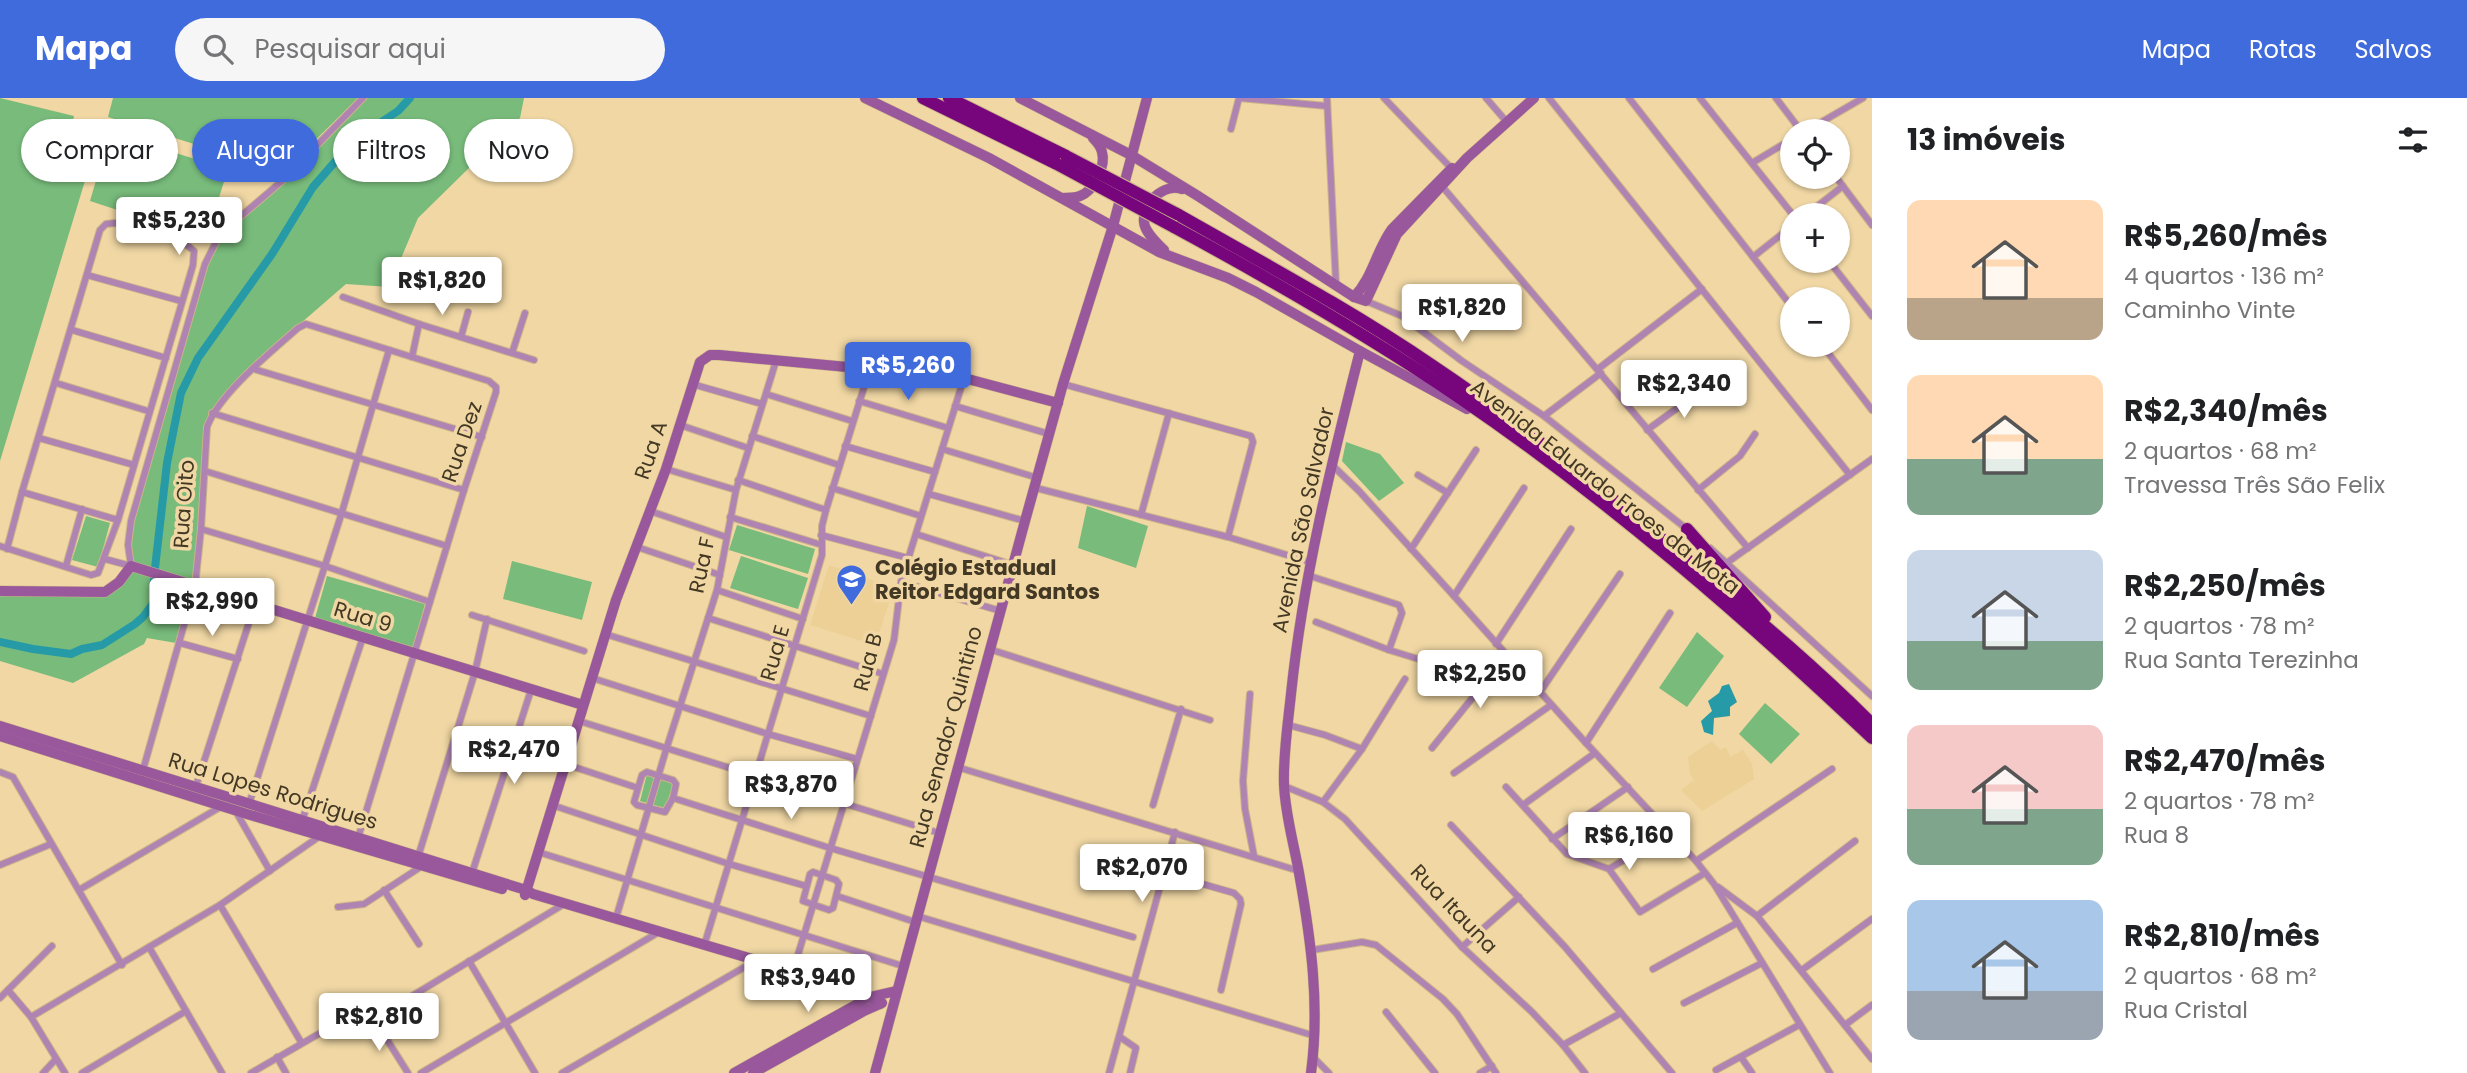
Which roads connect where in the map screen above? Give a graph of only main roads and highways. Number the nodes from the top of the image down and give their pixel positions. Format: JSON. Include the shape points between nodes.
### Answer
{"nodes":[{"id":1,"x":923,"y":98,"type":"edge"},
{"id":2,"x":949,"y":98,"type":"edge"},
{"id":3,"x":1061,"y":160,"type":"junction"},
{"id":4,"x":1175,"y":221,"type":"junction"},
{"id":5,"x":1687,"y":529,"type":"road end"},
{"id":6,"x":1790,"y":646,"type":"junction"},
{"id":7,"x":1872,"y":724,"type":"edge"},
{"id":8,"x":1872,"y":738,"type":"edge"}],
"edges":[{"from":1,"to":3,"type":"highway","name":"Avenida Eduardo Froes da Mota"},
{"from":2,"to":3,"type":"highway","name":"Avenida Eduardo Froes da Mota"},
{"from":3,"to":4,"type":"highway","name":"Avenida Eduardo Froes da Mota","bridge":true},
{"from":4,"to":6,"type":"highway","name":"Avenida Eduardo Froes da Mota","via":[[1349,313],[1534,435]]},
{"from":4,"to":8,"type":"highway","name":"Avenida Eduardo Froes da Mota","via":[[1388,350],[1503,428],[1714,595]]},
{"from":5,"to":6,"type":"highway"},
{"from":6,"to":7,"type":"highway","name":"Avenida Eduardo Froes da Mota"}]}
